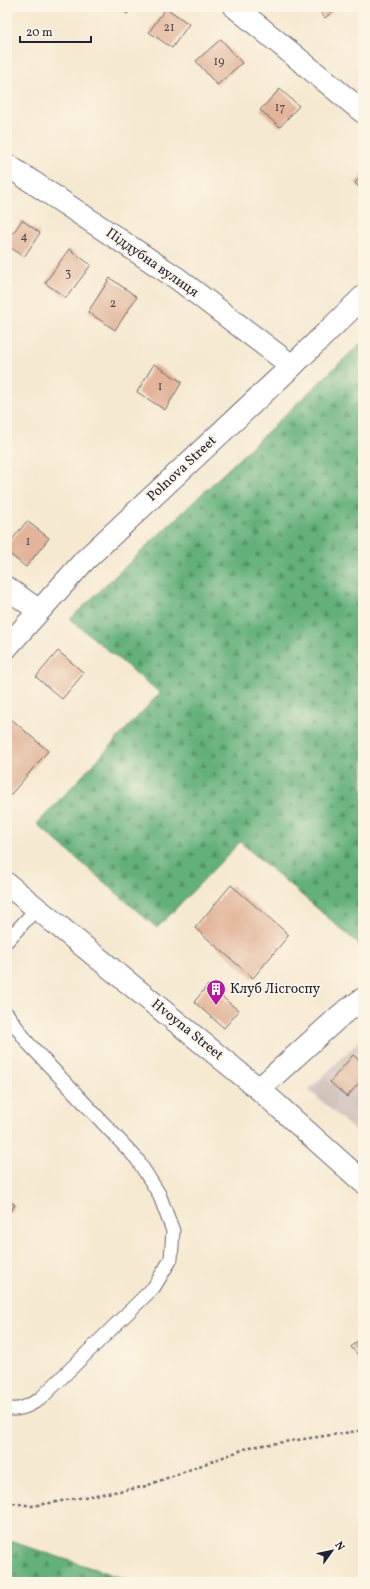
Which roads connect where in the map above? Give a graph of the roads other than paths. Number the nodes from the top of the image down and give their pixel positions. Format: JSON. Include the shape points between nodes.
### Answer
{"nodes":[{"id":1,"x":235,"y":7,"type":"edge"},
{"id":2,"x":363,"y":112,"type":"edge"},
{"id":3,"x":7,"y":165,"type":"edge"},
{"id":4,"x":363,"y":297,"type":"edge"},
{"id":5,"x":292,"y":366,"type":"junction"},
{"id":6,"x":7,"y":588,"type":"edge"},
{"id":7,"x":38,"y":610,"type":"junction"},
{"id":8,"x":7,"y":647,"type":"edge"},
{"id":9,"x":7,"y":884,"type":"edge"},
{"id":10,"x":37,"y":908,"type":"junction"},
{"id":11,"x":7,"y":941,"type":"edge"},
{"id":12,"x":363,"y":999,"type":"edge"},
{"id":13,"x":7,"y":1014,"type":"edge"},
{"id":14,"x":7,"y":1026,"type":"edge"},
{"id":15,"x":28,"y":1043,"type":"junction"},
{"id":16,"x":259,"y":1089,"type":"junction"},
{"id":17,"x":363,"y":1182,"type":"edge"},
{"id":18,"x":7,"y":1408,"type":"edge"}],
"edges":[{"from":1,"to":2,"type":"street"},
{"from":3,"to":5,"type":"street","name":"Піддубна вулиця","via":[[178,279]]},
{"from":4,"to":5,"type":"street","name":"Polnova Street"},
{"from":5,"to":7,"type":"street","name":"Polnova Street","via":[[84,561]]},
{"from":6,"to":7,"type":"street"},
{"from":7,"to":8,"type":"street","name":"Polnova Street"},
{"from":9,"to":10,"type":"street","name":"Hvoyna Street"},
{"from":10,"to":11,"type":"lane"},
{"from":10,"to":16,"type":"street","name":"Hvoyna Street"},
{"from":12,"to":16,"type":"street","via":[[342,1014]]},
{"from":13,"to":15,"type":"lane"},
{"from":14,"to":15,"type":"lane"},
{"from":15,"to":18,"type":"lane","via":[[137,1159],[159,1194],[173,1231],[171,1259],[154,1287],[40,1399],[28,1406]]},
{"from":16,"to":17,"type":"street","name":"Hvoyna Street"}]}
